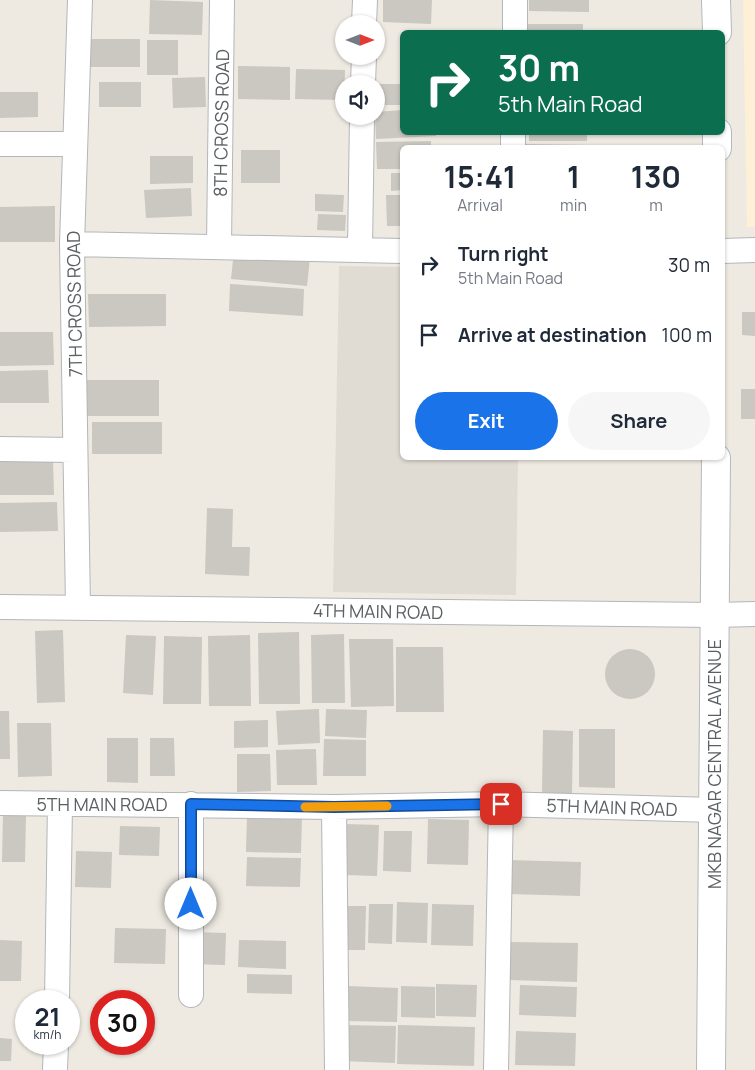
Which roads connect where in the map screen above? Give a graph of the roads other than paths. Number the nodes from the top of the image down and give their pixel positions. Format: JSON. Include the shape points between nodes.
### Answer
{"nodes":[{"id":1,"x":80,"y":0,"type":"edge"},
{"id":2,"x":222,"y":0,"type":"edge"},
{"id":3,"x":365,"y":0,"type":"edge"},
{"id":4,"x":516,"y":0,"type":"edge"},
{"id":5,"x":716,"y":0,"type":"edge"},
{"id":6,"x":364,"y":15,"type":"edge"},
{"id":7,"x":515,"y":30,"type":"edge"},
{"id":8,"x":717,"y":30,"type":"edge"},
{"id":9,"x":362,"y":125,"type":"edge"},
{"id":10,"x":0,"y":144,"type":"edge"},
{"id":11,"x":75,"y":144,"type":"junction"},
{"id":12,"x":72,"y":244,"type":"junction"},
{"id":13,"x":220,"y":246,"type":"junction"},
{"id":14,"x":360,"y":250,"type":"junction"},
{"id":15,"x":725,"y":250,"type":"edge"},
{"id":16,"x":755,"y":250,"type":"edge"},
{"id":17,"x":400,"y":251,"type":"edge"},
{"id":18,"x":0,"y":450,"type":"edge"},
{"id":19,"x":75,"y":450,"type":"junction"},
{"id":20,"x":716,"y":460,"type":"edge"},
{"id":21,"x":0,"y":607,"type":"edge"},
{"id":22,"x":78,"y":607,"type":"junction"},
{"id":23,"x":755,"y":614,"type":"edge"},
{"id":24,"x":715,"y":616,"type":"junction"},
{"id":25,"x":0,"y":803,"type":"edge"},
{"id":26,"x":60,"y":804,"type":"junction"},
{"id":27,"x":191,"y":804,"type":"junction"},
{"id":28,"x":501,"y":804,"type":"junction"},
{"id":29,"x":334,"y":807,"type":"junction"},
{"id":30,"x":714,"y":810,"type":"junction"},
{"id":31,"x":57,"y":990,"type":"edge"},
{"id":32,"x":191,"y":995,"type":"dead end"},
{"id":33,"x":56,"y":1055,"type":"edge"},
{"id":34,"x":56,"y":1070,"type":"edge"},
{"id":35,"x":337,"y":1070,"type":"edge"},
{"id":36,"x":496,"y":1070,"type":"edge"},
{"id":37,"x":711,"y":1070,"type":"edge"}],
"edges":[{"from":1,"to":11,"type":"street","name":"7TH CROSS ROAD"},
{"from":2,"to":13,"type":"street","name":"8TH CROSS ROAD"},
{"from":3,"to":6,"type":"street"},
{"from":4,"to":7,"type":"street"},
{"from":5,"to":8,"type":"main road"},
{"from":9,"to":14,"type":"street"},
{"from":10,"to":11,"type":"street"},
{"from":11,"to":12,"type":"street","name":"7TH CROSS ROAD"},
{"from":12,"to":13,"type":"street"},
{"from":12,"to":19,"type":"street","name":"7TH CROSS ROAD"},
{"from":13,"to":14,"type":"street"},
{"from":14,"to":17,"type":"street"},
{"from":15,"to":16,"type":"street"},
{"from":18,"to":19,"type":"street"},
{"from":19,"to":22,"type":"street","name":"7TH CROSS ROAD"},
{"from":20,"to":24,"type":"main road","name":"MKB NAGAR CENTRAL AVENUE"},
{"from":21,"to":22,"type":"street","name":"4TH MAIN ROAD"},
{"from":22,"to":24,"type":"street","name":"4TH MAIN ROAD"},
{"from":23,"to":24,"type":"street","name":"4TH MAIN ROAD"},
{"from":24,"to":30,"type":"main road","name":"MKB NAGAR CENTRAL AVENUE"},
{"from":25,"to":26,"type":"street","name":"5TH MAIN ROAD"},
{"from":26,"to":27,"type":"street","name":"5TH MAIN ROAD"},
{"from":26,"to":31,"type":"street"},
{"from":27,"to":29,"type":"street","name":"5TH MAIN ROAD"},
{"from":27,"to":32,"type":"street"},
{"from":28,"to":29,"type":"street","name":"5TH MAIN ROAD"},
{"from":28,"to":30,"type":"street","name":"5TH MAIN ROAD"},
{"from":28,"to":36,"type":"street"},
{"from":29,"to":35,"type":"street"},
{"from":30,"to":37,"type":"main road","name":"MKB NAGAR CENTRAL AVENUE"},
{"from":33,"to":34,"type":"street"}]}
